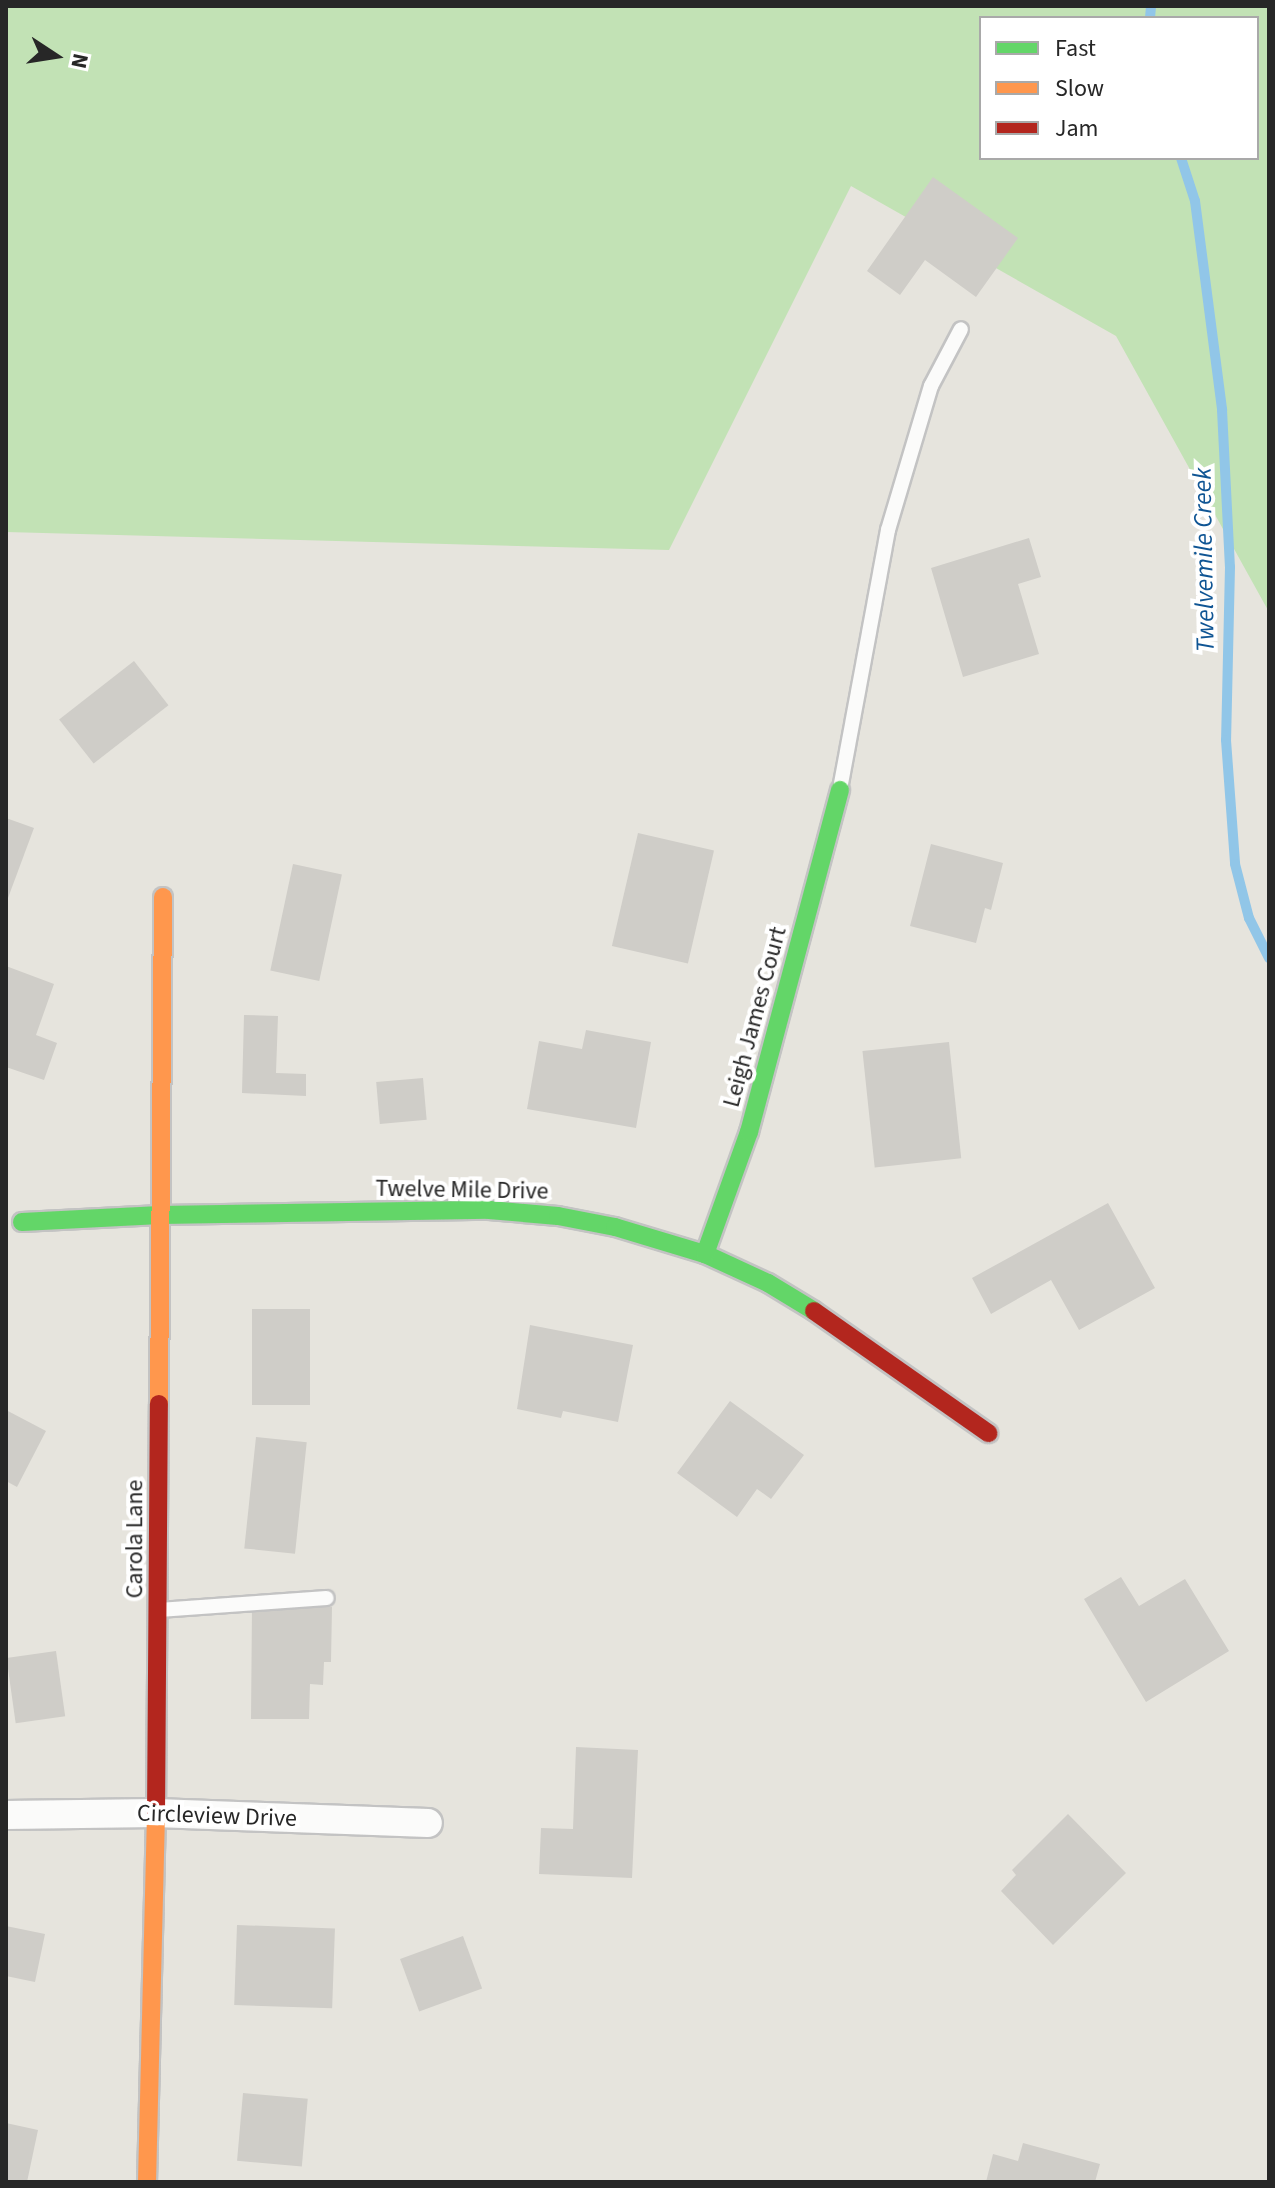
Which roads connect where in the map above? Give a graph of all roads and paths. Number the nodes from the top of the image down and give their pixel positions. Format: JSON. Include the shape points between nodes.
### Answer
{"nodes":[{"id":1,"x":961,"y":329,"type":"dead end"},
{"id":2,"x":840,"y":790,"type":"joint"},
{"id":3,"x":163,"y":897,"type":"dead end"},
{"id":4,"x":160,"y":1215,"type":"junction"},
{"id":5,"x":22,"y":1222,"type":"dead end"},
{"id":6,"x":705,"y":1254,"type":"junction"},
{"id":7,"x":988,"y":1433,"type":"dead end"},
{"id":8,"x":327,"y":1598,"type":"dead end"},
{"id":9,"x":158,"y":1610,"type":"junction"},
{"id":10,"x":156,"y":1813,"type":"junction"},
{"id":11,"x":6,"y":1815,"type":"edge"},
{"id":12,"x":428,"y":1823,"type":"dead end"},
{"id":13,"x":147,"y":2182,"type":"edge"}],
"edges":[{"from":1,"to":2,"type":"lane","via":[[931,386],[888,530]]},
{"from":2,"to":6,"type":"street","name":"Leigh James Court","via":[[749,1132]]},
{"from":3,"to":4,"type":"street","name":"Carola Lane"},
{"from":4,"to":5,"type":"street","name":"Twelve Mile Drive"},
{"from":4,"to":6,"type":"street","name":"Twelve Mile Drive","via":[[489,1210],[615,1227]]},
{"from":4,"to":9,"type":"street","name":"Carola Lane"},
{"from":6,"to":7,"type":"street","name":"Twelve Mile Drive","via":[[832,1321]]},
{"from":8,"to":9,"type":"lane"},
{"from":9,"to":10,"type":"street","name":"Carola Lane"},
{"from":10,"to":11,"type":"street","name":"Circleview Drive"},
{"from":10,"to":12,"type":"street","name":"Circleview Drive"},
{"from":10,"to":13,"type":"street","name":"Carola Lane"}]}
